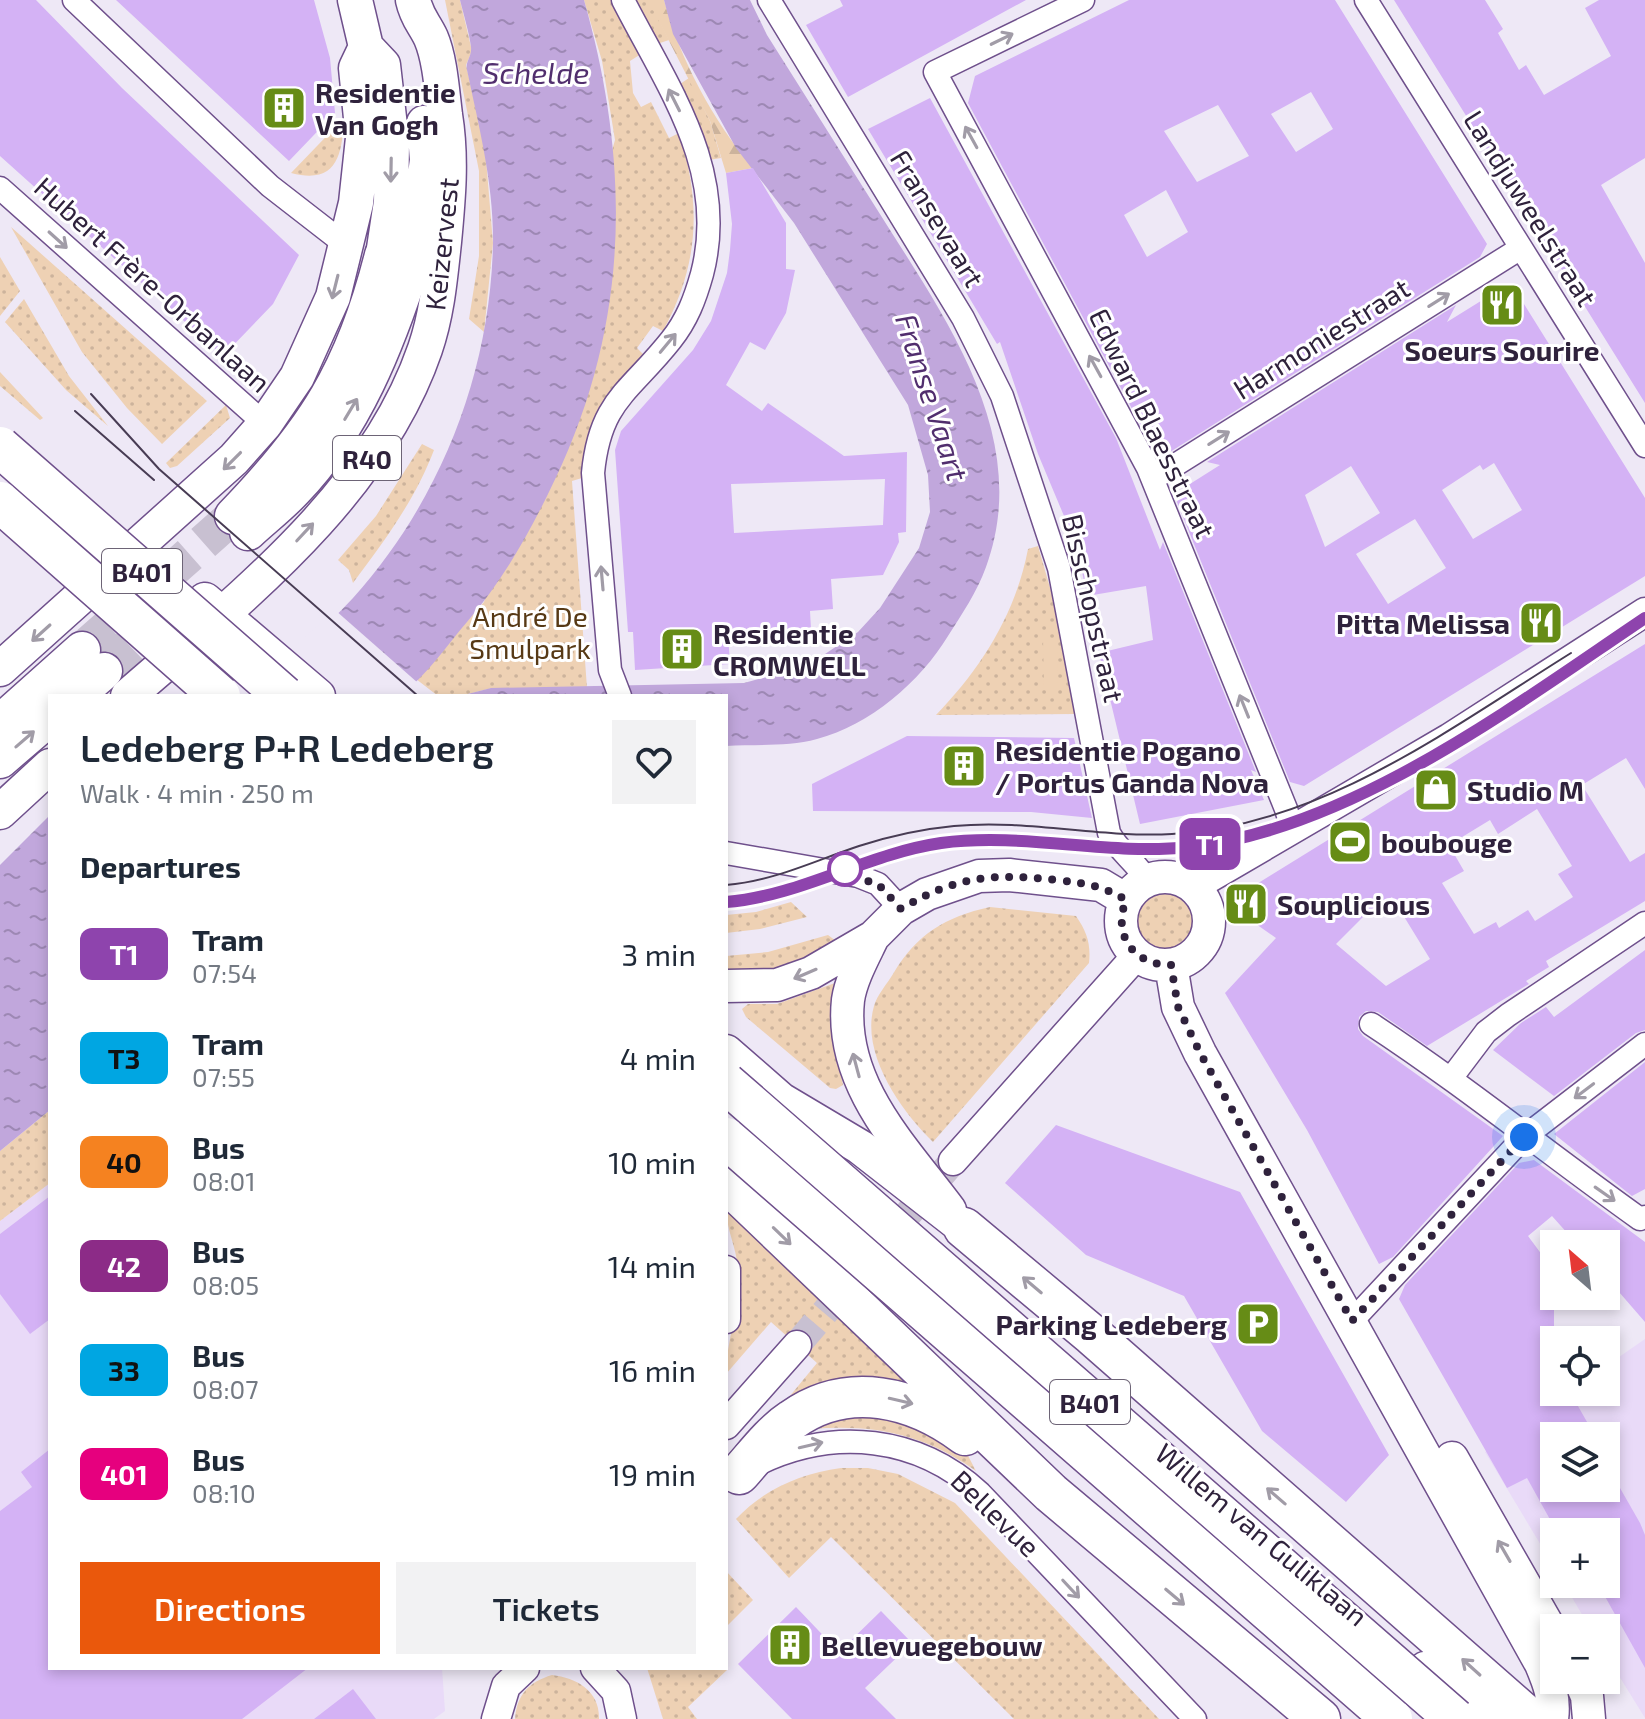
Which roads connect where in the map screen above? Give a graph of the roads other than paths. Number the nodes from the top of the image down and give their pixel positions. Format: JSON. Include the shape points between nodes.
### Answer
{"nodes":[{"id":1,"x":74,"y":0,"type":"edge"},
{"id":2,"x":355,"y":0,"type":"edge"},
{"id":3,"x":623,"y":0,"type":"edge"},
{"id":4,"x":769,"y":0,"type":"edge"},
{"id":5,"x":1083,"y":0,"type":"edge"},
{"id":6,"x":1366,"y":0,"type":"edge"},
{"id":7,"x":415,"y":10,"type":"edge"},
{"id":8,"x":366,"y":47,"type":"junction"},
{"id":9,"x":0,"y":188,"type":"edge"},
{"id":10,"x":346,"y":245,"type":"junction"},
{"id":11,"x":1521,"y":248,"type":"junction"},
{"id":12,"x":398,"y":258,"type":"junction"},
{"id":13,"x":265,"y":424,"type":"junction"},
{"id":14,"x":0,"y":432,"type":"edge"},
{"id":15,"x":1645,"y":446,"type":"edge"},
{"id":16,"x":0,"y":447,"type":"edge"},
{"id":17,"x":1153,"y":479,"type":"junction"},
{"id":18,"x":1028,"y":480,"type":"joint"},
{"id":19,"x":0,"y":502,"type":"edge"},
{"id":20,"x":0,"y":524,"type":"edge"},
{"id":21,"x":240,"y":524,"type":"tunnel mouth"},
{"id":22,"x":134,"y":547,"type":"junction"},
{"id":23,"x":80,"y":595,"type":"junction"},
{"id":24,"x":1645,"y":612,"type":"edge"},
{"id":25,"x":222,"y":613,"type":"junction"},
{"id":26,"x":162,"y":666,"type":"junction"},
{"id":27,"x":0,"y":669,"type":"edge"},
{"id":28,"x":104,"y":672,"type":"edge"},
{"id":29,"x":617,"y":689,"type":"edge"},
{"id":30,"x":59,"y":694,"type":"edge"},
{"id":31,"x":77,"y":694,"type":"edge"},
{"id":32,"x":194,"y":694,"type":"edge"},
{"id":33,"x":218,"y":694,"type":"edge"},
{"id":34,"x":282,"y":694,"type":"edge"},
{"id":35,"x":316,"y":694,"type":"edge"},
{"id":36,"x":48,"y":699,"type":"edge"},
{"id":37,"x":48,"y":719,"type":"edge"},
{"id":38,"x":0,"y":723,"type":"edge"},
{"id":39,"x":0,"y":760,"type":"edge"},
{"id":40,"x":48,"y":768,"type":"edge"},
{"id":41,"x":0,"y":812,"type":"edge"},
{"id":42,"x":1287,"y":831,"type":"junction"},
{"id":43,"x":728,"y":853,"type":"edge"},
{"id":44,"x":1194,"y":887,"type":"junction"},
{"id":45,"x":1136,"y":891,"type":"junction"},
{"id":46,"x":901,"y":909,"type":"junction"},
{"id":47,"x":1645,"y":923,"type":"edge"},
{"id":48,"x":873,"y":937,"type":"junction"},
{"id":49,"x":1137,"y":955,"type":"junction"},
{"id":50,"x":1171,"y":965,"type":"junction"},
{"id":51,"x":728,"y":986,"type":"edge"},
{"id":52,"x":1371,"y":1024,"type":"dead end"},
{"id":53,"x":1645,"y":1044,"type":"edge"},
{"id":54,"x":728,"y":1054,"type":"edge"},
{"id":55,"x":1452,"y":1077,"type":"junction"},
{"id":56,"x":728,"y":1085,"type":"edge"},
{"id":57,"x":781,"y":1100,"type":"junction"},
{"id":58,"x":728,"y":1128,"type":"edge"},
{"id":59,"x":1524,"y":1137,"type":"junction"},
{"id":60,"x":728,"y":1140,"type":"edge"},
{"id":61,"x":953,"y":1161,"type":"tunnel mouth"},
{"id":62,"x":728,"y":1184,"type":"edge"},
{"id":63,"x":1643,"y":1218,"type":"edge"},
{"id":64,"x":964,"y":1228,"type":"junction"},
{"id":65,"x":1352,"y":1321,"type":"junction"},
{"id":66,"x":797,"y":1345,"type":"tunnel mouth"},
{"id":67,"x":1372,"y":1357,"type":"junction"},
{"id":68,"x":728,"y":1423,"type":"edge"},
{"id":69,"x":733,"y":1481,"type":"edge"},
{"id":70,"x":1051,"y":1493,"type":"junction"},
{"id":71,"x":1541,"y":1614,"type":"edge"},
{"id":72,"x":603,"y":1671,"type":"edge"},
{"id":73,"x":507,"y":1674,"type":"edge"},
{"id":74,"x":496,"y":1719,"type":"edge"},
{"id":75,"x":622,"y":1719,"type":"edge"},
{"id":76,"x":1195,"y":1719,"type":"edge"},
{"id":77,"x":1320,"y":1719,"type":"edge"},
{"id":78,"x":1392,"y":1719,"type":"edge"},
{"id":79,"x":1432,"y":1719,"type":"edge"},
{"id":80,"x":1455,"y":1719,"type":"edge"},
{"id":81,"x":1487,"y":1719,"type":"edge"},
{"id":82,"x":1530,"y":1719,"type":"edge"},
{"id":83,"x":1552,"y":1719,"type":"edge"}],
"edges":[{"from":1,"to":10,"type":"street","via":[[270,186]]},
{"from":2,"to":8,"type":"main road","number":"R40"},
{"from":29,"to":3,"type":"street","one_way":true,"via":[[609,656],[595,453],[610,409],[687,319],[708,250],[710,223],[703,166]]},
{"from":4,"to":18,"type":"street","name":"Fransevaart","via":[[986,358]]},
{"from":17,"to":5,"type":"street","name":"Edward Blaesstraat","one_way":true,"via":[[935,72]]},
{"from":6,"to":11,"type":"street","name":"Landjuweelstraat"},
{"from":7,"to":12,"type":"main road","number":"R40","via":[[413,43],[427,160]]},
{"from":25,"to":7,"type":"main road","name":"Keizervest","number":"R40","one_way":true,"via":[[296,542],[369,456],[401,404],[425,350],[443,278],[450,174],[446,116],[431,37]]},
{"from":8,"to":10,"type":"main road","number":"R40","via":[[356,68],[363,138]]},
{"from":8,"to":12,"type":"main road","number":"R40","one_way":true,"via":[[383,65]]},
{"from":9,"to":13,"type":"street","name":"Hubert Frère-Orbanlaan","one_way":true},
{"from":10,"to":13,"type":"main road","number":"R40","one_way":true,"via":[[321,327],[297,377]]},
{"from":11,"to":15,"type":"street","name":"Landjuweelstraat"},
{"from":17,"to":11,"type":"street","name":"Harmoniestraat","one_way":true},
{"from":12,"to":21,"type":"highway","number":"R40","via":[[392,327],[367,382],[295,490]]},
{"from":13,"to":22,"type":"main road","number":"R40","one_way":true,"via":[[234,459]]},
{"from":14,"to":22,"type":"street"},
{"from":16,"to":34,"type":"highway","number":"B401","bridge":true},
{"from":42,"to":17,"type":"street","name":"Edward Blaesstraat","one_way":true,"via":[[1286,809]]},
{"from":18,"to":45,"type":"street","name":"Bisschopstraat","via":[[1059,568],[1109,833],[1138,864]]},
{"from":19,"to":33,"type":"highway","number":"B401","bridge":true},
{"from":20,"to":23,"type":"street"},
{"from":22,"to":23,"type":"main road","number":"R40"},
{"from":22,"to":25,"type":"main road"},
{"from":23,"to":26,"type":"main road"},
{"from":23,"to":27,"type":"main road","number":"R40","one_way":true},
{"from":24,"to":42,"type":"street","via":[[1449,738]]},
{"from":25,"to":26,"type":"main road","number":"R40"},
{"from":25,"to":35,"type":"main road"},
{"from":26,"to":28,"type":"main road","number":"R40"},
{"from":26,"to":32,"type":"main road"},
{"from":28,"to":30,"type":"highway","number":"R40"},
{"from":28,"to":31,"type":"highway","number":"R40"},
{"from":36,"to":38,"type":"highway","number":"R40"},
{"from":39,"to":37,"type":"highway","one_way":true},
{"from":40,"to":41,"type":"main road"},
{"from":42,"to":44,"type":"street"},
{"from":43,"to":46,"type":"street","via":[[858,876],[878,884]]},
{"from":44,"to":45,"type":"main road","via":[[1167,877]]},
{"from":44,"to":50,"type":"main road","via":[[1208,910],[1208,931],[1191,957]]},
{"from":45,"to":46,"type":"main road","via":[[979,876]]},
{"from":45,"to":49,"type":"main road","via":[[1122,930]]},
{"from":46,"to":48,"type":"main road"},
{"from":47,"to":55,"type":"street","via":[[1497,1023]]},
{"from":48,"to":51,"type":"main road","one_way":true,"via":[[811,973],[777,985]]},
{"from":64,"to":48,"type":"main road","one_way":true,"via":[[874,1110],[856,1072],[847,1028],[849,997]]},
{"from":49,"to":50,"type":"main road"},
{"from":49,"to":61,"type":"street"},
{"from":50,"to":65,"type":"main road","via":[[1178,1007],[1200,1053]]},
{"from":52,"to":55,"type":"street"},
{"from":53,"to":59,"type":"street","one_way":true},
{"from":54,"to":57,"type":"main road","name":"Willem van Guliklaan"},
{"from":55,"to":59,"type":"street"},
{"from":56,"to":80,"type":"highway","number":"B401","bridge":true},
{"from":57,"to":64,"type":"main road","via":[[860,1147]]},
{"from":57,"to":81,"type":"main road","name":"Willem van Guliklaan","via":[[841,1177],[1210,1493]]},
{"from":58,"to":79,"type":"main road","name":"Willem van Guliklaan"},
{"from":59,"to":63,"type":"street","one_way":true},
{"from":59,"to":65,"type":"street"},
{"from":60,"to":78,"type":"highway","number":"B401","bridge":true},
{"from":62,"to":70,"type":"highway","one_way":true},
{"from":82,"to":64,"type":"highway","one_way":true},
{"from":65,"to":67,"type":"main road"},
{"from":66,"to":68,"type":"street"},
{"from":71,"to":67,"type":"main road","one_way":true,"via":[[1408,1381]]},
{"from":67,"to":83,"type":"main road","via":[[1541,1664],[1550,1685]]},
{"from":69,"to":70,"type":"highway","one_way":true,"via":[[792,1419],[819,1405],[872,1396],[919,1405],[940,1416]]},
{"from":69,"to":76,"type":"street","name":"Bellevue","one_way":true,"via":[[785,1452],[846,1440],[895,1445],[947,1466],[980,1493]]},
{"from":70,"to":77,"type":"highway","one_way":true},
{"from":72,"to":75,"type":"street","via":[[616,1691]]},
{"from":73,"to":74,"type":"street"}]}
